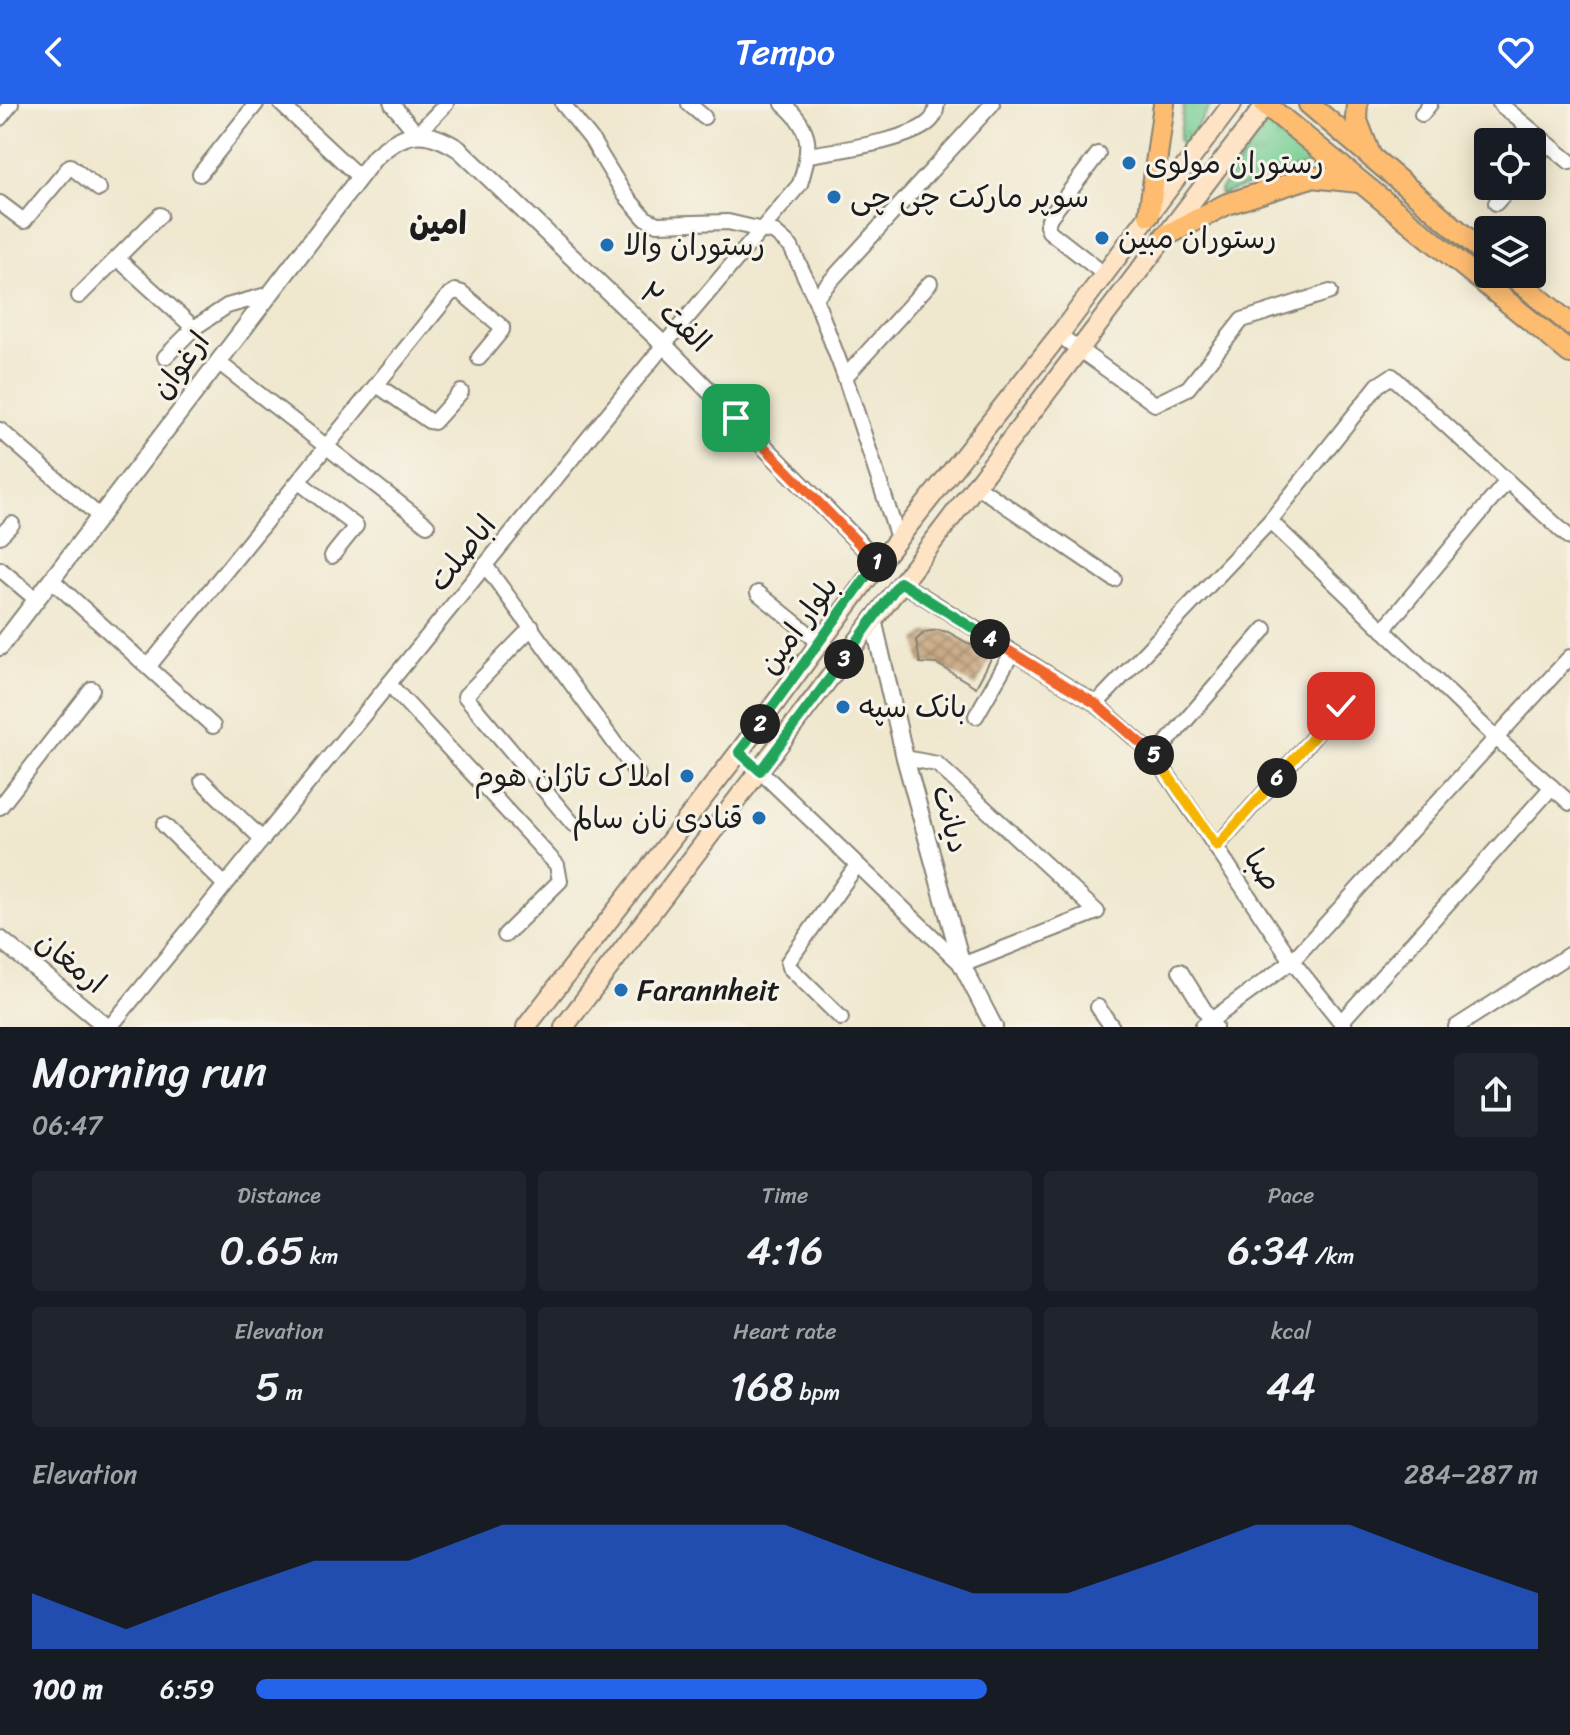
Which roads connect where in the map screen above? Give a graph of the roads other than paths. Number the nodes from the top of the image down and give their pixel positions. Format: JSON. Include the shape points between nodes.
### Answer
{"nodes":[{"id":1,"x":11,"y":104,"type":"edge"},
{"id":2,"x":256,"y":104,"type":"edge"},
{"id":3,"x":281,"y":104,"type":"edge"},
{"id":4,"x":392,"y":104,"type":"edge"},
{"id":5,"x":446,"y":104,"type":"edge"},
{"id":6,"x":563,"y":104,"type":"edge"},
{"id":7,"x":689,"y":104,"type":"edge"},
{"id":8,"x":783,"y":104,"type":"edge"},
{"id":9,"x":937,"y":104,"type":"edge"},
{"id":10,"x":992,"y":104,"type":"edge"},
{"id":11,"x":1164,"y":104,"type":"edge"},
{"id":12,"x":1232,"y":104,"type":"edge"},
{"id":13,"x":1265,"y":104,"type":"edge"},
{"id":14,"x":1309,"y":104,"type":"edge"},
{"id":15,"x":1357,"y":104,"type":"edge"},
{"id":16,"x":1500,"y":104,"type":"edge"},
{"id":17,"x":704,"y":117,"type":"dead end"},
{"id":18,"x":0,"y":118,"type":"edge"},
{"id":19,"x":417,"y":134,"type":"junction"},
{"id":20,"x":1548,"y":144,"type":"junction"},
{"id":21,"x":1546,"y":146,"type":"edge"},
{"id":22,"x":1098,"y":154,"type":"dead end"},
{"id":23,"x":809,"y":155,"type":"junction"},
{"id":24,"x":1373,"y":160,"type":"junction"},
{"id":25,"x":1570,"y":162,"type":"edge"},
{"id":26,"x":200,"y":174,"type":"dead end"},
{"id":27,"x":359,"y":177,"type":"junction"},
{"id":28,"x":1359,"y":182,"type":"junction"},
{"id":29,"x":99,"y":189,"type":"dead end"},
{"id":30,"x":1499,"y":200,"type":"edge"},
{"id":31,"x":0,"y":203,"type":"edge"},
{"id":32,"x":1496,"y":203,"type":"dead end"},
{"id":33,"x":160,"y":215,"type":"dead end"},
{"id":34,"x":1149,"y":215,"type":"junction"},
{"id":35,"x":762,"y":230,"type":"junction"},
{"id":36,"x":1165,"y":236,"type":"junction"},
{"id":37,"x":1474,"y":244,"type":"edge"},
{"id":38,"x":117,"y":258,"type":"junction"},
{"id":39,"x":1104,"y":274,"type":"junction"},
{"id":40,"x":930,"y":283,"type":"dead end"},
{"id":41,"x":1527,"y":288,"type":"edge"},
{"id":42,"x":1330,"y":292,"type":"dead end"},
{"id":43,"x":270,"y":294,"type":"junction"},
{"id":44,"x":79,"y":296,"type":"dead end"},
{"id":45,"x":815,"y":298,"type":"junction"},
{"id":46,"x":1570,"y":324,"type":"edge"},
{"id":47,"x":194,"y":328,"type":"junction"},
{"id":48,"x":1059,"y":335,"type":"junction"},
{"id":49,"x":664,"y":345,"type":"junction"},
{"id":50,"x":1079,"y":349,"type":"junction"},
{"id":51,"x":1570,"y":353,"type":"edge"},
{"id":52,"x":165,"y":357,"type":"dead end"},
{"id":53,"x":479,"y":358,"type":"dead end"},
{"id":54,"x":218,"y":362,"type":"junction"},
{"id":55,"x":845,"y":377,"type":"junction"},
{"id":56,"x":377,"y":385,"type":"junction"},
{"id":57,"x":461,"y":392,"type":"dead end"},
{"id":58,"x":0,"y":430,"type":"edge"},
{"id":59,"x":328,"y":448,"type":"junction"},
{"id":60,"x":1507,"y":481,"type":"junction"},
{"id":61,"x":299,"y":482,"type":"junction"},
{"id":62,"x":974,"y":484,"type":"junction"},
{"id":63,"x":100,"y":517,"type":"junction"},
{"id":64,"x":1270,"y":521,"type":"junction"},
{"id":65,"x":12,"y":524,"type":"dead end"},
{"id":66,"x":427,"y":525,"type":"dead end"},
{"id":67,"x":0,"y":536,"type":"edge"},
{"id":68,"x":898,"y":538,"type":"junction"},
{"id":69,"x":1570,"y":538,"type":"edge"},
{"id":70,"x":332,"y":556,"type":"dead end"},
{"id":71,"x":879,"y":563,"type":"junction"},
{"id":72,"x":485,"y":565,"type":"junction"},
{"id":73,"x":0,"y":569,"type":"edge"},
{"id":74,"x":1114,"y":579,"type":"dead end"},
{"id":75,"x":52,"y":580,"type":"junction"},
{"id":76,"x":900,"y":582,"type":"junction"},
{"id":77,"x":758,"y":593,"type":"dead end"},
{"id":78,"x":37,"y":600,"type":"junction"},
{"id":79,"x":873,"y":619,"type":"junction"},
{"id":80,"x":532,"y":627,"type":"junction"},
{"id":81,"x":1265,"y":629,"type":"dead end"},
{"id":82,"x":1383,"y":630,"type":"junction"},
{"id":83,"x":819,"y":642,"type":"junction"},
{"id":84,"x":0,"y":647,"type":"edge"},
{"id":85,"x":1012,"y":653,"type":"junction"},
{"id":86,"x":1570,"y":657,"type":"edge"},
{"id":87,"x":148,"y":667,"type":"junction"},
{"id":88,"x":389,"y":684,"type":"junction"},
{"id":89,"x":92,"y":689,"type":"dead end"},
{"id":90,"x":1096,"y":704,"type":"junction"},
{"id":91,"x":1341,"y":706,"type":"dead end"},
{"id":92,"x":976,"y":716,"type":"dead end"},
{"id":93,"x":213,"y":726,"type":"dead end"},
{"id":94,"x":1496,"y":738,"type":"junction"},
{"id":95,"x":739,"y":752,"type":"junction"},
{"id":96,"x":1155,"y":756,"type":"junction"},
{"id":97,"x":905,"y":758,"type":"junction"},
{"id":98,"x":760,"y":771,"type":"junction"},
{"id":99,"x":638,"y":775,"type":"dead end"},
{"id":100,"x":202,"y":781,"type":"dead end"},
{"id":101,"x":1552,"y":787,"type":"junction"},
{"id":102,"x":1570,"y":803,"type":"edge"},
{"id":103,"x":0,"y":807,"type":"edge"},
{"id":104,"x":573,"y":824,"type":"dead end"},
{"id":105,"x":164,"y":825,"type":"dead end"},
{"id":106,"x":262,"y":839,"type":"junction"},
{"id":107,"x":1217,"y":846,"type":"junction"},
{"id":108,"x":857,"y":865,"type":"junction"},
{"id":109,"x":225,"y":885,"type":"junction"},
{"id":110,"x":505,"y":935,"type":"dead end"},
{"id":111,"x":0,"y":939,"type":"edge"},
{"id":112,"x":1570,"y":954,"type":"edge"},
{"id":113,"x":1292,"y":961,"type":"junction"},
{"id":114,"x":962,"y":965,"type":"junction"},
{"id":115,"x":1180,"y":971,"type":"dead end"},
{"id":116,"x":1098,"y":1007,"type":"dead end"},
{"id":117,"x":841,"y":1018,"type":"dead end"},
{"id":118,"x":988,"y":1024,"type":"edge"},
{"id":119,"x":1343,"y":1024,"type":"edge"},
{"id":120,"x":1209,"y":1025,"type":"edge"},
{"id":121,"x":108,"y":1027,"type":"edge"},
{"id":122,"x":526,"y":1027,"type":"edge"},
{"id":123,"x":564,"y":1027,"type":"edge"},
{"id":124,"x":1112,"y":1027,"type":"edge"},
{"id":125,"x":1456,"y":1027,"type":"edge"}],
"edges":[{"from":1,"to":18,"type":"street"},
{"from":2,"to":26,"type":"street"},
{"from":3,"to":27,"type":"street"},
{"from":4,"to":19,"type":"street"},
{"from":5,"to":19,"type":"street"},
{"from":6,"to":35,"type":"street","via":[[645,218],[657,224],[728,222]]},
{"from":7,"to":17,"type":"street"},
{"from":8,"to":23,"type":"street","via":[[799,117]]},
{"from":9,"to":23,"type":"street","via":[[929,123],[894,138]]},
{"from":10,"to":45,"type":"street"},
{"from":11,"to":34,"type":"main road"},
{"from":12,"to":34,"type":"main road","name":"بلوار امین"},
{"from":13,"to":28,"type":"main road"},
{"from":13,"to":36,"type":"main road","name":"بلوار امین"},
{"from":14,"to":24,"type":"main road"},
{"from":15,"to":24,"type":"main road","via":[[1356,118]]},
{"from":16,"to":20,"type":"street"},
{"from":19,"to":27,"type":"street","name":"ارغوان","via":[[392,141]]},
{"from":19,"to":49,"type":"street","name":"الفت ۲","via":[[443,138],[460,150]]},
{"from":20,"to":21,"type":"street"},
{"from":20,"to":25,"type":"street"},
{"from":22,"to":39,"type":"street","via":[[1047,225]]},
{"from":23,"to":35,"type":"street","name":"اباصلت","via":[[800,184]]},
{"from":24,"to":37,"type":"main road"},
{"from":27,"to":43,"type":"street","name":"ارغوان"},
{"from":28,"to":36,"type":"main road","via":[[1311,177],[1227,204]]},
{"from":28,"to":51,"type":"main road"},
{"from":29,"to":31,"type":"street","via":[[70,166],[24,221]]},
{"from":30,"to":32,"type":"street"},
{"from":33,"to":38,"type":"street"},
{"from":34,"to":39,"type":"main road","name":"بلوار امین"},
{"from":35,"to":45,"type":"street","via":[[791,247]]},
{"from":35,"to":49,"type":"street","name":"اباصلت"},
{"from":36,"to":50,"type":"main road","name":"بلوار امین"},
{"from":38,"to":44,"type":"street"},
{"from":38,"to":47,"type":"street"},
{"from":39,"to":48,"type":"main road","name":"بلوار امین"},
{"from":40,"to":55,"type":"street"},
{"from":41,"to":46,"type":"main road"},
{"from":42,"to":50,"type":"street","via":[[1242,320],[1188,388],[1155,404]]},
{"from":43,"to":47,"type":"street","via":[[227,306]]},
{"from":43,"to":54,"type":"street","name":"ارغوان"},
{"from":45,"to":55,"type":"street"},
{"from":47,"to":52,"type":"street"},
{"from":48,"to":50,"type":"street"},
{"from":48,"to":68,"type":"main road","name":"بلوار امین"},
{"from":49,"to":71,"type":"street","name":"الفت ۲"},
{"from":49,"to":72,"type":"street","name":"اباصلت"},
{"from":50,"to":62,"type":"main road","name":"بلوار امین"},
{"from":53,"to":56,"type":"street","via":[[502,327],[455,291]]},
{"from":54,"to":59,"type":"street"},
{"from":54,"to":63,"type":"street","name":"ارغوان"},
{"from":55,"to":68,"type":"street"},
{"from":56,"to":57,"type":"street","via":[[434,422]]},
{"from":56,"to":59,"type":"street"},
{"from":58,"to":63,"type":"street"},
{"from":59,"to":61,"type":"street"},
{"from":59,"to":66,"type":"street"},
{"from":60,"to":64,"type":"street","via":[[1392,376],[1378,385]]},
{"from":60,"to":69,"type":"street"},
{"from":60,"to":82,"type":"street"},
{"from":61,"to":70,"type":"street","via":[[356,526]]},
{"from":61,"to":87,"type":"street"},
{"from":62,"to":74,"type":"street"},
{"from":62,"to":76,"type":"main road","name":"بلوار امین"},
{"from":63,"to":75,"type":"street","name":"ارغوان"},
{"from":64,"to":82,"type":"street"},
{"from":64,"to":90,"type":"street"},
{"from":65,"to":67,"type":"street"},
{"from":68,"to":71,"type":"main road","name":"بلوار امین"},
{"from":71,"to":83,"type":"main road","name":"بلوار امین"},
{"from":72,"to":80,"type":"street"},
{"from":72,"to":88,"type":"street","name":"اباصلت"},
{"from":73,"to":78,"type":"street"},
{"from":75,"to":78,"type":"street","name":"ارغوان"},
{"from":75,"to":87,"type":"street"},
{"from":76,"to":79,"type":"main road","name":"بلوار امین"},
{"from":76,"to":85,"type":"street","name":"صبا"},
{"from":77,"to":83,"type":"street"},
{"from":78,"to":84,"type":"street","name":"ارغوان"},
{"from":79,"to":97,"type":"street","name":"دیانت"},
{"from":79,"to":98,"type":"main road","name":"بلوار امین"},
{"from":80,"to":99,"type":"street"},
{"from":80,"to":104,"type":"street","via":[[465,696]]},
{"from":81,"to":96,"type":"street"},
{"from":82,"to":94,"type":"street"},
{"from":83,"to":95,"type":"main road","name":"بلوار امین"},
{"from":85,"to":90,"type":"street","name":"صبا"},
{"from":85,"to":92,"type":"street"},
{"from":86,"to":94,"type":"street"},
{"from":87,"to":93,"type":"street"},
{"from":88,"to":106,"type":"street","name":"اباصلت"},
{"from":88,"to":110,"type":"street","via":[[557,865],[560,881]]},
{"from":89,"to":103,"type":"street"},
{"from":90,"to":96,"type":"street","name":"صبا"},
{"from":91,"to":107,"type":"street"},
{"from":94,"to":101,"type":"street"},
{"from":94,"to":113,"type":"street"},
{"from":95,"to":98,"type":"main road"},
{"from":95,"to":122,"type":"main road","name":"بلوار امین"},
{"from":96,"to":107,"type":"street","name":"صبا"},
{"from":97,"to":114,"type":"street","name":"دیانت"},
{"from":97,"to":114,"type":"street","via":[[937,764],[1097,912]]},
{"from":98,"to":108,"type":"street"},
{"from":98,"to":123,"type":"main road","name":"بلوار امین"},
{"from":100,"to":106,"type":"street"},
{"from":101,"to":102,"type":"street"},
{"from":101,"to":119,"type":"street"},
{"from":105,"to":109,"type":"street"},
{"from":106,"to":109,"type":"street","name":"اباصلت"},
{"from":107,"to":113,"type":"street","name":"صبا"},
{"from":108,"to":114,"type":"street"},
{"from":108,"to":117,"type":"street","via":[[788,962]]},
{"from":109,"to":121,"type":"street","name":"اباصلت"},
{"from":111,"to":121,"type":"street","name":"ارمغان"},
{"from":112,"to":125,"type":"street"},
{"from":113,"to":119,"type":"street","name":"صبا"},
{"from":113,"to":120,"type":"street"},
{"from":114,"to":118,"type":"street","name":"دیانت"},
{"from":115,"to":120,"type":"street"},
{"from":116,"to":124,"type":"street"}]}
